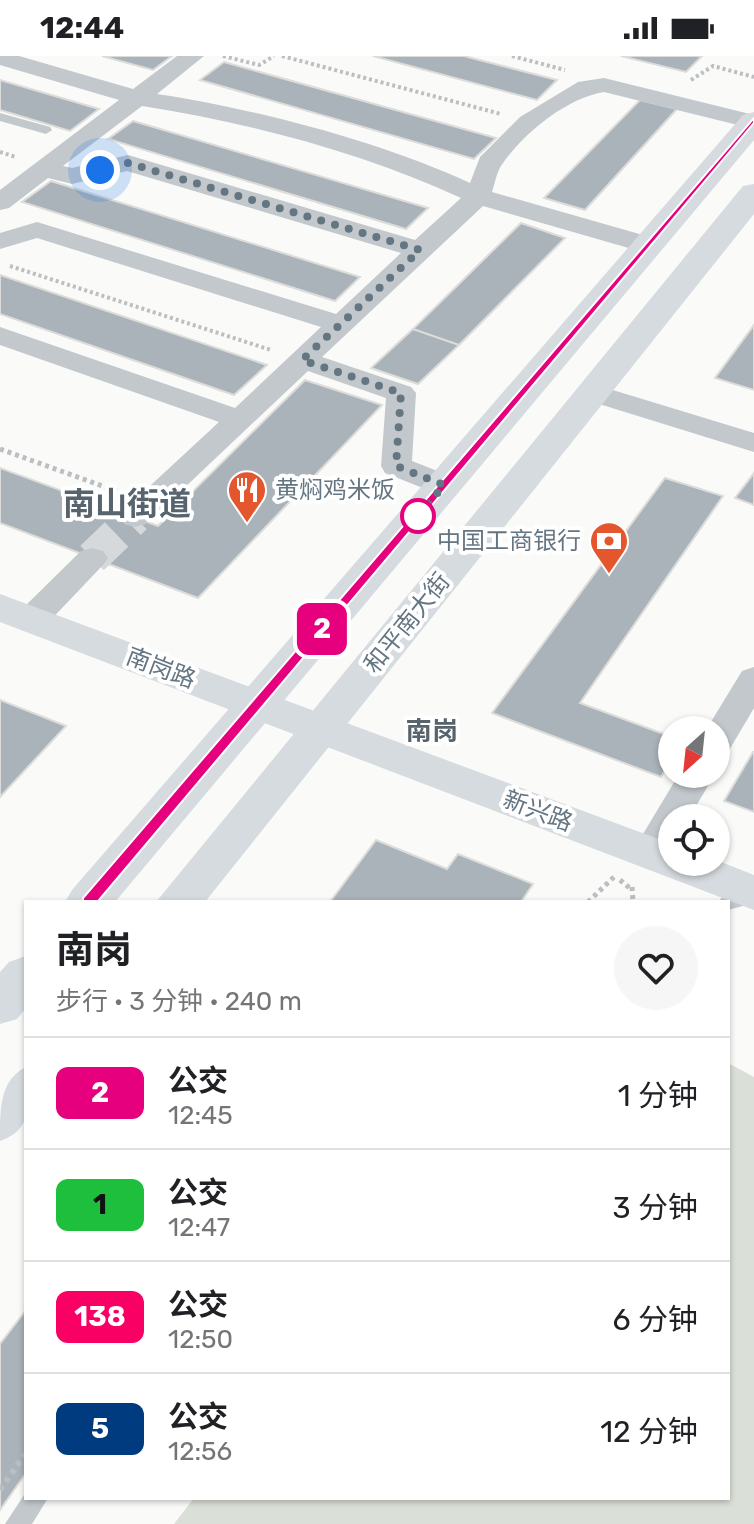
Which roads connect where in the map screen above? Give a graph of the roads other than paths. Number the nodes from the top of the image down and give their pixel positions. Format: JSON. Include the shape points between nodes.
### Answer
{"nodes":[{"id":1,"x":192,"y":56,"type":"edge"},
{"id":2,"x":0,"y":58,"type":"edge"},
{"id":3,"x":137,"y":98,"type":"junction"},
{"id":4,"x":0,"y":117,"type":"edge"},
{"id":5,"x":754,"y":121,"type":"edge"},
{"id":6,"x":46,"y":130,"type":"dead end"},
{"id":7,"x":44,"y":169,"type":"junction"},
{"id":8,"x":754,"y":193,"type":"edge"},
{"id":9,"x":478,"y":196,"type":"junction"},
{"id":10,"x":0,"y":202,"type":"edge"},
{"id":11,"x":0,"y":241,"type":"edge"},
{"id":12,"x":648,"y":245,"type":"junction"},
{"id":13,"x":420,"y":250,"type":"junction"},
{"id":14,"x":340,"y":324,"type":"junction"},
{"id":15,"x":0,"y":335,"type":"edge"},
{"id":16,"x":302,"y":360,"type":"junction"},
{"id":17,"x":593,"y":393,"type":"junction"},
{"id":18,"x":239,"y":419,"type":"junction"},
{"id":19,"x":754,"y":443,"type":"edge"},
{"id":20,"x":444,"y":485,"type":"junction"},
{"id":21,"x":142,"y":510,"type":"tunnel mouth"},
{"id":22,"x":92,"y":558,"type":"tunnel mouth"},
{"id":23,"x":16,"y":613,"type":"edge"},
{"id":24,"x":754,"y":679,"type":"edge"},
{"id":25,"x":257,"y":705,"type":"junction"},
{"id":26,"x":730,"y":719,"type":"edge"},
{"id":27,"x":321,"y":729,"type":"junction"},
{"id":28,"x":687,"y":788,"type":"edge"},
{"id":29,"x":636,"y":862,"type":"junction"},
{"id":30,"x":754,"y":894,"type":"edge"},
{"id":31,"x":90,"y":900,"type":"edge"},
{"id":32,"x":181,"y":900,"type":"edge"},
{"id":33,"x":730,"y":902,"type":"edge"},
{"id":34,"x":24,"y":977,"type":"edge"},
{"id":35,"x":0,"y":1005,"type":"edge"},
{"id":36,"x":24,"y":1090,"type":"edge"},
{"id":37,"x":0,"y":1120,"type":"edge"},
{"id":38,"x":35,"y":1500,"type":"edge"},
{"id":39,"x":17,"y":1524,"type":"edge"}],
"edges":[{"from":1,"to":3,"type":"street"},
{"from":2,"to":3,"type":"street"},
{"from":3,"to":7,"type":"street"},
{"from":3,"to":9,"type":"street","via":[[220,111],[419,169]]},
{"from":4,"to":6,"type":"lane"},
{"from":5,"to":9,"type":"street","via":[[604,85],[578,89],[529,122],[489,162]]},
{"from":5,"to":12,"type":"main road"},
{"from":7,"to":10,"type":"street"},
{"from":7,"to":13,"type":"street","via":[[72,176],[128,163]]},
{"from":8,"to":17,"type":"main road","name":"和平南大街"},
{"from":9,"to":12,"type":"street"},
{"from":9,"to":13,"type":"street"},
{"from":11,"to":14,"type":"street","via":[[37,230]]},
{"from":12,"to":20,"type":"main road"},
{"from":13,"to":14,"type":"street"},
{"from":14,"to":16,"type":"street"},
{"from":15,"to":18,"type":"street"},
{"from":16,"to":18,"type":"street"},
{"from":16,"to":20,"type":"street","via":[[401,393],[396,466]]},
{"from":17,"to":19,"type":"street"},
{"from":17,"to":27,"type":"main road","name":"和平南大街"},
{"from":18,"to":21,"type":"street"},
{"from":20,"to":25,"type":"main road"},
{"from":22,"to":23,"type":"street"},
{"from":23,"to":25,"type":"main road","name":"南岗路"},
{"from":24,"to":26,"type":"street"},
{"from":25,"to":27,"type":"main road","name":"南岗路"},
{"from":25,"to":31,"type":"main road"},
{"from":27,"to":29,"type":"main road","name":"新兴路"},
{"from":27,"to":32,"type":"main road","name":"和平南大街"},
{"from":28,"to":29,"type":"street"},
{"from":29,"to":30,"type":"main road","name":"新兴路"},
{"from":30,"to":33,"type":"lane"},
{"from":34,"to":35,"type":"main road"},
{"from":36,"to":37,"type":"main road"},
{"from":38,"to":39,"type":"lane"}]}
